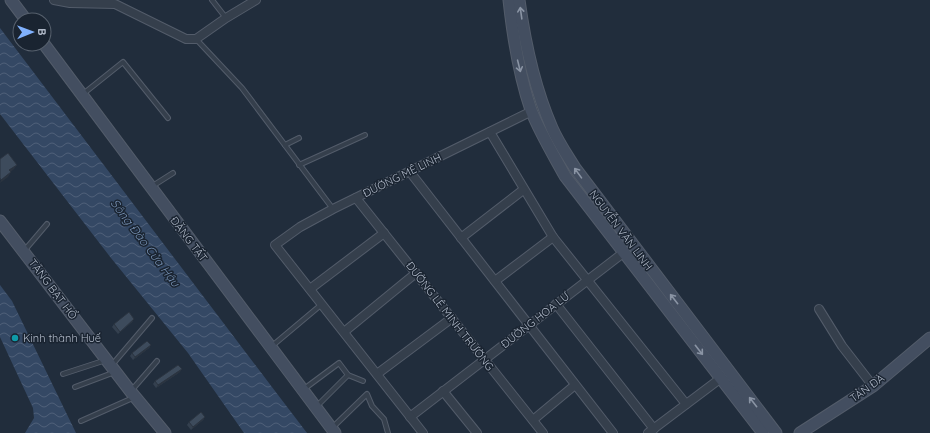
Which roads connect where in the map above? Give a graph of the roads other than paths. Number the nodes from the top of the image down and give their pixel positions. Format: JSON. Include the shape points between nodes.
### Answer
{"nodes":[{"id":1,"x":11,"y":0,"type":"edge"},
{"id":2,"x":54,"y":0,"type":"edge"},
{"id":3,"x":212,"y":0,"type":"edge"},
{"id":4,"x":509,"y":0,"type":"edge"},
{"id":5,"x":520,"y":0,"type":"edge"},
{"id":6,"x":252,"y":1,"type":"edge"},
{"id":7,"x":93,"y":2,"type":"edge"},
{"id":8,"x":118,"y":2,"type":"edge"},
{"id":9,"x":20,"y":12,"type":"edge"},
{"id":10,"x":226,"y":18,"type":"junction"},
{"id":11,"x":196,"y":39,"type":"junction"},
{"id":12,"x":525,"y":39,"type":"junction"},
{"id":13,"x":513,"y":42,"type":"junction"},
{"id":14,"x":50,"y":52,"type":"edge"},
{"id":15,"x":81,"y":96,"type":"junction"},
{"id":16,"x":532,"y":110,"type":"junction"},
{"id":17,"x":168,"y":118,"type":"dead end"},
{"id":18,"x":490,"y":132,"type":"junction"},
{"id":19,"x":365,"y":135,"type":"dead end"},
{"id":20,"x":300,"y":138,"type":"dead end"},
{"id":21,"x":285,"y":145,"type":"junction"},
{"id":22,"x":299,"y":165,"type":"junction"},
{"id":23,"x":410,"y":172,"type":"junction"},
{"id":24,"x":173,"y":173,"type":"dead end"},
{"id":25,"x":150,"y":188,"type":"junction"},
{"id":26,"x":523,"y":190,"type":"junction"},
{"id":27,"x":356,"y":198,"type":"junction"},
{"id":28,"x":333,"y":209,"type":"junction"},
{"id":29,"x":1,"y":223,"type":"edge"},
{"id":30,"x":615,"y":223,"type":"junction"},
{"id":31,"x":47,"y":224,"type":"dead end"},
{"id":32,"x":606,"y":230,"type":"junction"},
{"id":33,"x":384,"y":233,"type":"junction"},
{"id":34,"x":553,"y":237,"type":"junction"},
{"id":35,"x":461,"y":238,"type":"junction"},
{"id":36,"x":23,"y":251,"type":"junction"},
{"id":37,"x":623,"y":253,"type":"junction"},
{"id":38,"x":416,"y":273,"type":"junction"},
{"id":39,"x":587,"y":280,"type":"junction"},
{"id":40,"x":495,"y":281,"type":"junction"},
{"id":41,"x":310,"y":290,"type":"junction"},
{"id":42,"x":322,"y":304,"type":"junction"},
{"id":43,"x":556,"y":304,"type":"junction"},
{"id":44,"x":819,"y":309,"type":"dead end"},
{"id":45,"x":152,"y":318,"type":"dead end"},
{"id":46,"x":452,"y":318,"type":"junction"},
{"id":47,"x":529,"y":325,"type":"junction"},
{"id":48,"x":344,"y":332,"type":"junction"},
{"id":49,"x":930,"y":338,"type":"edge"},
{"id":50,"x":270,"y":347,"type":"junction"},
{"id":51,"x":484,"y":360,"type":"junction"},
{"id":52,"x":157,"y":361,"type":"dead end"},
{"id":53,"x":111,"y":366,"type":"junction"},
{"id":54,"x":63,"y":374,"type":"dead end"},
{"id":55,"x":377,"y":374,"type":"junction"},
{"id":56,"x":348,"y":375,"type":"junction"},
{"id":57,"x":721,"y":378,"type":"junction"},
{"id":58,"x":363,"y":381,"type":"dead end"},
{"id":59,"x":575,"y":385,"type":"junction"},
{"id":60,"x":873,"y":386,"type":"junction"},
{"id":61,"x":75,"y":387,"type":"dead end"},
{"id":62,"x":302,"y":390,"type":"junction"},
{"id":63,"x":443,"y":391,"type":"junction"},
{"id":64,"x":133,"y":394,"type":"junction"},
{"id":65,"x":686,"y":404,"type":"junction"},
{"id":66,"x":316,"y":407,"type":"junction"},
{"id":67,"x":410,"y":417,"type":"junction"},
{"id":68,"x":533,"y":420,"type":"junction"},
{"id":69,"x":81,"y":421,"type":"dead end"},
{"id":70,"x":334,"y":431,"type":"edge"},
{"id":71,"x":651,"y":431,"type":"edge"},
{"id":72,"x":165,"y":433,"type":"edge"},
{"id":73,"x":388,"y":433,"type":"edge"},
{"id":74,"x":423,"y":433,"type":"edge"},
{"id":75,"x":477,"y":433,"type":"edge"},
{"id":76,"x":543,"y":433,"type":"edge"},
{"id":77,"x":613,"y":433,"type":"edge"},
{"id":78,"x":763,"y":433,"type":"edge"},
{"id":79,"x":776,"y":433,"type":"edge"},
{"id":80,"x":800,"y":433,"type":"edge"}],
"edges":[{"from":1,"to":9,"type":"main road"},
{"from":2,"to":7,"type":"street"},
{"from":3,"to":10,"type":"lane"},
{"from":4,"to":13,"type":"main road","name":"NGUYỄN VĂN LINH"},
{"from":12,"to":5,"type":"main road","name":"NGUYỄN VĂN LINH","one_way":true},
{"from":6,"to":10,"type":"street"},
{"from":7,"to":8,"type":"street"},
{"from":8,"to":11,"type":"street","via":[[186,39]]},
{"from":10,"to":11,"type":"street"},
{"from":11,"to":21,"type":"lane","via":[[242,88]]},
{"from":12,"to":13,"type":"main road"},
{"from":30,"to":12,"type":"main road","name":"NGUYỄN VĂN LINH","one_way":true,"via":[[574,168],[552,129],[536,86]]},
{"from":13,"to":16,"type":"main road","name":"NGUYỄN VĂN LINH","one_way":true},
{"from":14,"to":15,"type":"main road","name":"ĐẶNG TẤT"},
{"from":15,"to":17,"type":"lane","via":[[123,62]]},
{"from":15,"to":25,"type":"main road","name":"ĐẶNG TẤT"},
{"from":16,"to":18,"type":"street","name":"ĐƯỜNG MÊ LINH"},
{"from":16,"to":32,"type":"main road","name":"NGUYỄN VĂN LINH","via":[[564,176]]},
{"from":18,"to":23,"type":"street","name":"ĐƯỜNG MÊ LINH"},
{"from":18,"to":26,"type":"street"},
{"from":19,"to":22,"type":"lane"},
{"from":20,"to":21,"type":"lane"},
{"from":21,"to":22,"type":"lane"},
{"from":22,"to":28,"type":"lane"},
{"from":23,"to":27,"type":"street","name":"ĐƯỜNG MÊ LINH"},
{"from":23,"to":35,"type":"street"},
{"from":24,"to":25,"type":"lane"},
{"from":25,"to":50,"type":"main road","name":"ĐẶNG TẤT"},
{"from":26,"to":34,"type":"street"},
{"from":26,"to":35,"type":"street"},
{"from":27,"to":28,"type":"street","name":"ĐƯỜNG MÊ LINH"},
{"from":27,"to":33,"type":"street","name":"ĐƯỜNG LÊ MINH TRƯỜNG"},
{"from":28,"to":41,"type":"street","name":"ĐƯỜNG MÊ LINH","via":[[300,227],[275,245]]},
{"from":29,"to":36,"type":"main road","name":"TĂNG BẠT HỔ"},
{"from":30,"to":32,"type":"main road"},
{"from":79,"to":30,"type":"main road","name":"NGUYỄN VĂN LINH","one_way":true},
{"from":31,"to":36,"type":"lane"},
{"from":32,"to":37,"type":"main road","name":"NGUYỄN VĂN LINH"},
{"from":33,"to":38,"type":"street","name":"ĐƯỜNG LÊ MINH TRƯỜNG"},
{"from":33,"to":41,"type":"street"},
{"from":34,"to":39,"type":"street"},
{"from":34,"to":40,"type":"street"},
{"from":35,"to":40,"type":"street"},
{"from":36,"to":53,"type":"main road","name":"TĂNG BẠT HỔ"},
{"from":37,"to":39,"type":"street","name":"ĐƯỜNG HOA LƯ"},
{"from":37,"to":57,"type":"main road","name":"NGUYỄN VĂN LINH","one_way":true},
{"from":38,"to":46,"type":"street","name":"ĐƯỜNG LÊ MINH TRƯỜNG"},
{"from":38,"to":48,"type":"street"},
{"from":39,"to":43,"type":"street","name":"ĐƯỜNG HOA LƯ"},
{"from":39,"to":65,"type":"street"},
{"from":40,"to":47,"type":"street"},
{"from":41,"to":42,"type":"street"},
{"from":42,"to":48,"type":"street"},
{"from":42,"to":50,"type":"lane"},
{"from":43,"to":47,"type":"street","name":"ĐƯỜNG HOA LƯ"},
{"from":43,"to":71,"type":"street"},
{"from":44,"to":60,"type":"street","via":[[842,346]]},
{"from":45,"to":53,"type":"lane"},
{"from":46,"to":51,"type":"street","name":"ĐƯỜNG LÊ MINH TRƯỜNG"},
{"from":46,"to":55,"type":"street"},
{"from":47,"to":51,"type":"street","name":"ĐƯỜNG HOA LƯ"},
{"from":47,"to":59,"type":"street"},
{"from":48,"to":55,"type":"street"},
{"from":49,"to":60,"type":"main road","name":"TẢN ĐÀ"},
{"from":50,"to":62,"type":"main road","name":"ĐẶNG TẤT"},
{"from":51,"to":63,"type":"street","name":"ĐƯỜNG HOA LƯ"},
{"from":51,"to":68,"type":"street","name":"ĐƯỜNG LÊ MINH TRƯỜNG"},
{"from":52,"to":64,"type":"lane"},
{"from":53,"to":54,"type":"lane"},
{"from":53,"to":61,"type":"lane"},
{"from":53,"to":64,"type":"main road","name":"TĂNG BẠT HỔ"},
{"from":55,"to":67,"type":"street"},
{"from":56,"to":58,"type":"lane"},
{"from":56,"to":62,"type":"lane","via":[[339,362]]},
{"from":56,"to":66,"type":"lane"},
{"from":57,"to":65,"type":"street"},
{"from":57,"to":78,"type":"main road","name":"NGUYỄN VĂN LINH"},
{"from":59,"to":68,"type":"street"},
{"from":59,"to":77,"type":"street"},
{"from":60,"to":80,"type":"main road","name":"TẢN ĐÀ"},
{"from":62,"to":66,"type":"main road","name":"ĐẶNG TẤT"},
{"from":63,"to":67,"type":"street","name":"ĐƯỜNG HOA LƯ"},
{"from":63,"to":75,"type":"street"},
{"from":64,"to":69,"type":"lane"},
{"from":64,"to":72,"type":"main road","name":"TĂNG BẠT HỔ"},
{"from":65,"to":71,"type":"street"},
{"from":66,"to":70,"type":"main road","name":"ĐẶNG TẤT"},
{"from":67,"to":74,"type":"street"},
{"from":68,"to":76,"type":"street","name":"ĐƯỜNG LÊ MINH TRƯỜNG"},
{"from":70,"to":73,"type":"lane","via":[[367,394],[372,406],[384,419]]}]}
